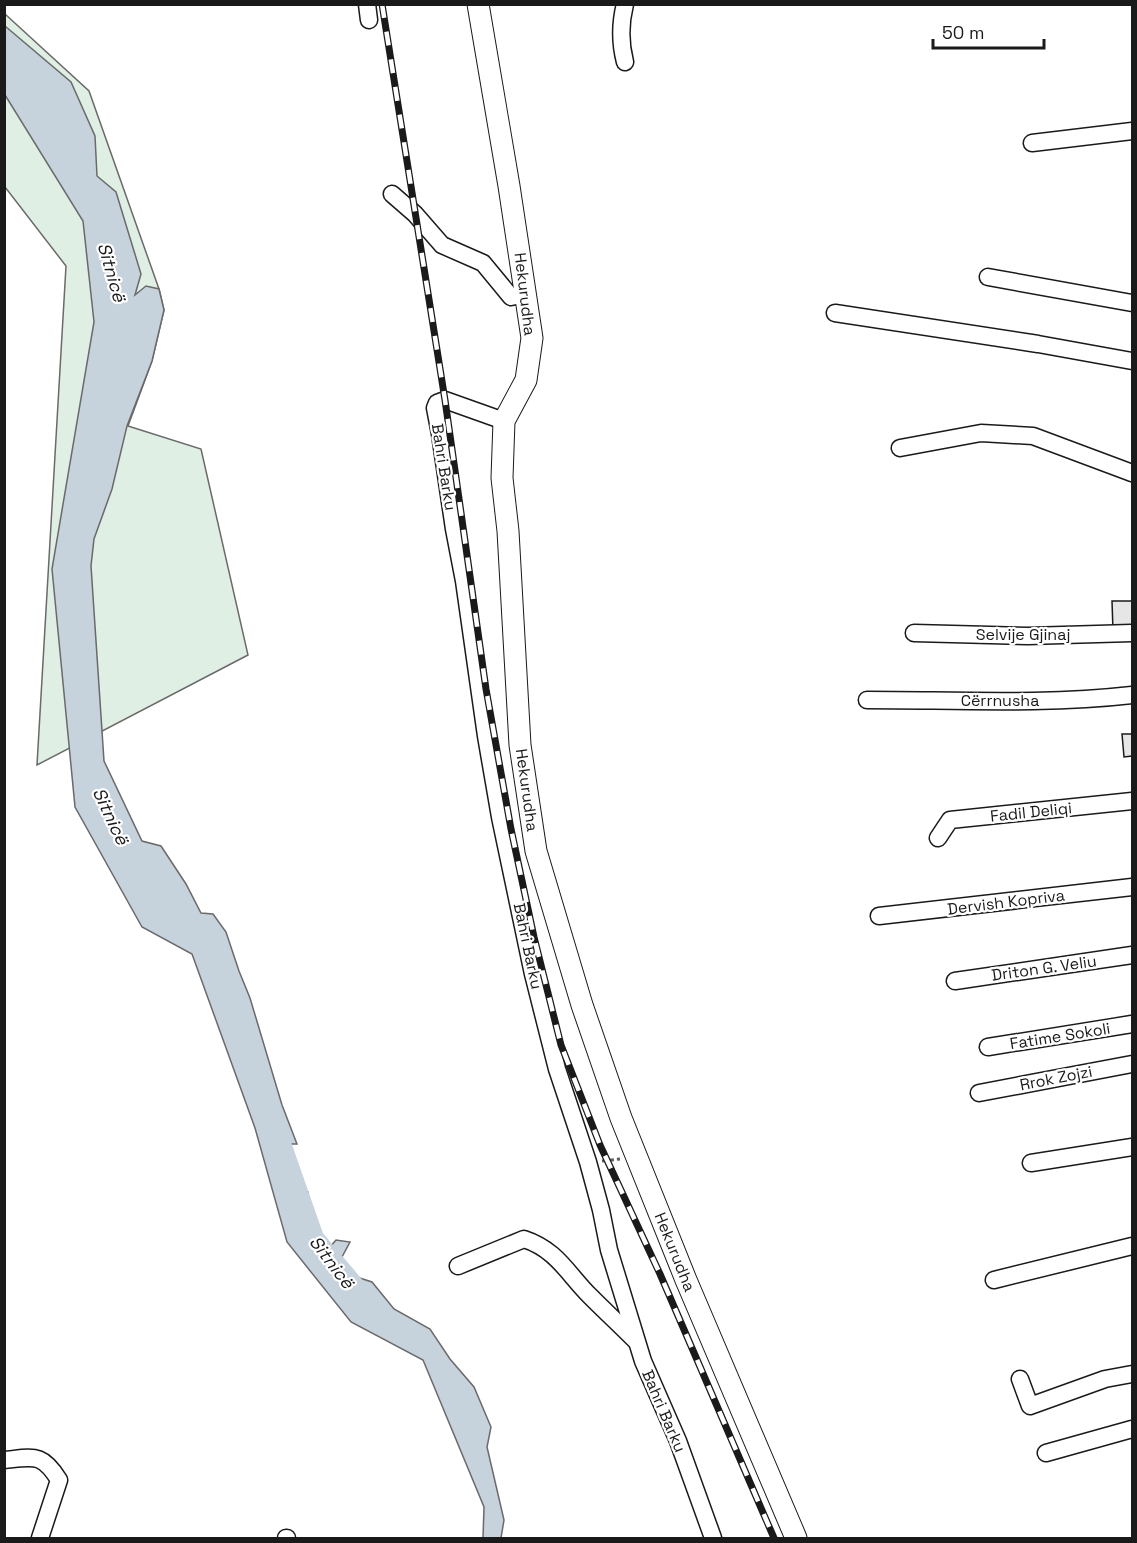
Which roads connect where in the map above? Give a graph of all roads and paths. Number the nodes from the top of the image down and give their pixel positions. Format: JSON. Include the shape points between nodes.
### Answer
{"nodes":[{"id":1,"x":478,"y":4,"type":"edge"},
{"id":2,"x":625,"y":4,"type":"edge"},
{"id":3,"x":626,"y":62,"type":"dead end"},
{"id":4,"x":1132,"y":131,"type":"edge"},
{"id":5,"x":1032,"y":143,"type":"dead end"},
{"id":6,"x":392,"y":195,"type":"dead end"},
{"id":7,"x":988,"y":277,"type":"dead end"},
{"id":8,"x":526,"y":294,"type":"junction"},
{"id":9,"x":1132,"y":303,"type":"edge"},
{"id":10,"x":835,"y":313,"type":"dead end"},
{"id":11,"x":1132,"y":361,"type":"edge"},
{"id":12,"x":504,"y":421,"type":"junction"},
{"id":13,"x":900,"y":448,"type":"dead end"},
{"id":14,"x":1132,"y":474,"type":"edge"},
{"id":15,"x":914,"y":633,"type":"dead end"},
{"id":16,"x":1132,"y":633,"type":"edge"},
{"id":17,"x":1132,"y":695,"type":"edge"},
{"id":18,"x":867,"y":700,"type":"dead end"},
{"id":19,"x":1132,"y":801,"type":"edge"},
{"id":20,"x":938,"y":838,"type":"dead end"},
{"id":21,"x":1132,"y":887,"type":"edge"},
{"id":22,"x":879,"y":916,"type":"dead end"},
{"id":23,"x":1132,"y":955,"type":"edge"},
{"id":24,"x":955,"y":981,"type":"dead end"},
{"id":25,"x":1132,"y":1024,"type":"edge"},
{"id":26,"x":988,"y":1047,"type":"dead end"},
{"id":27,"x":1132,"y":1064,"type":"edge"},
{"id":28,"x":979,"y":1093,"type":"dead end"},
{"id":29,"x":1132,"y":1147,"type":"edge"},
{"id":30,"x":636,"y":1156,"type":"junction"},
{"id":31,"x":588,"y":1162,"type":"junction"},
{"id":32,"x":1031,"y":1163,"type":"dead end"},
{"id":33,"x":1132,"y":1246,"type":"edge"},
{"id":34,"x":458,"y":1266,"type":"dead end"},
{"id":35,"x":994,"y":1280,"type":"dead end"},
{"id":36,"x":638,"y":1343,"type":"junction"},
{"id":37,"x":1132,"y":1374,"type":"edge"},
{"id":38,"x":1020,"y":1379,"type":"dead end"},
{"id":39,"x":1132,"y":1429,"type":"edge"},
{"id":40,"x":1047,"y":1453,"type":"dead end"},
{"id":41,"x":4,"y":1460,"type":"edge"},
{"id":42,"x":40,"y":1539,"type":"edge"},
{"id":43,"x":713,"y":1539,"type":"edge"},
{"id":44,"x":796,"y":1539,"type":"edge"}],
"edges":[{"from":1,"to":8,"type":"main road","name":"Hekurudha"},
{"from":2,"to":3,"type":"street","via":[[621,30]]},
{"from":4,"to":5,"type":"street"},
{"from":6,"to":8,"type":"street","via":[[442,245],[483,263],[511,297]]},
{"from":7,"to":9,"type":"street"},
{"from":8,"to":12,"type":"main road","name":"Hekurudha","via":[[532,338],[526,380]]},
{"from":10,"to":11,"type":"street"},
{"from":12,"to":30,"type":"main road","name":"Hekurudha","via":[[502,478],[520,745],[536,851],[582,1005]]},
{"from":12,"to":31,"type":"street","name":"Bahri Barku","via":[[445,400],[435,408],[500,817],[557,1069]]},
{"from":13,"to":14,"type":"street","via":[[981,433],[1033,436]]},
{"from":15,"to":16,"type":"street","name":"Selvije Gjinaj"},
{"from":17,"to":18,"type":"street","name":"Cërrnusha","via":[[1098,699]]},
{"from":19,"to":20,"type":"street","name":"Fadil Deliqi","via":[[950,820]]},
{"from":21,"to":22,"type":"street","name":"Dervish Kopriva"},
{"from":23,"to":24,"type":"street","name":"Driton G. Veliu"},
{"from":25,"to":26,"type":"street","name":"Fatime Sokoli"},
{"from":27,"to":28,"type":"street","name":"Rrok Zojzi"},
{"from":29,"to":32,"type":"street"},
{"from":30,"to":31,"type":"path"},
{"from":30,"to":44,"type":"main road","name":"Hekurudha"},
{"from":31,"to":36,"type":"street","name":"Bahri Barku","via":[[609,1250]]},
{"from":33,"to":35,"type":"street"},
{"from":34,"to":36,"type":"street","via":[[524,1239],[536,1243],[553,1254]]},
{"from":36,"to":43,"type":"street","name":"Bahri Barku"},
{"from":37,"to":38,"type":"street","via":[[1105,1379],[1030,1406]]},
{"from":39,"to":40,"type":"street"},
{"from":41,"to":42,"type":"street","via":[[33,1457],[49,1464],[60,1480]]}]}
